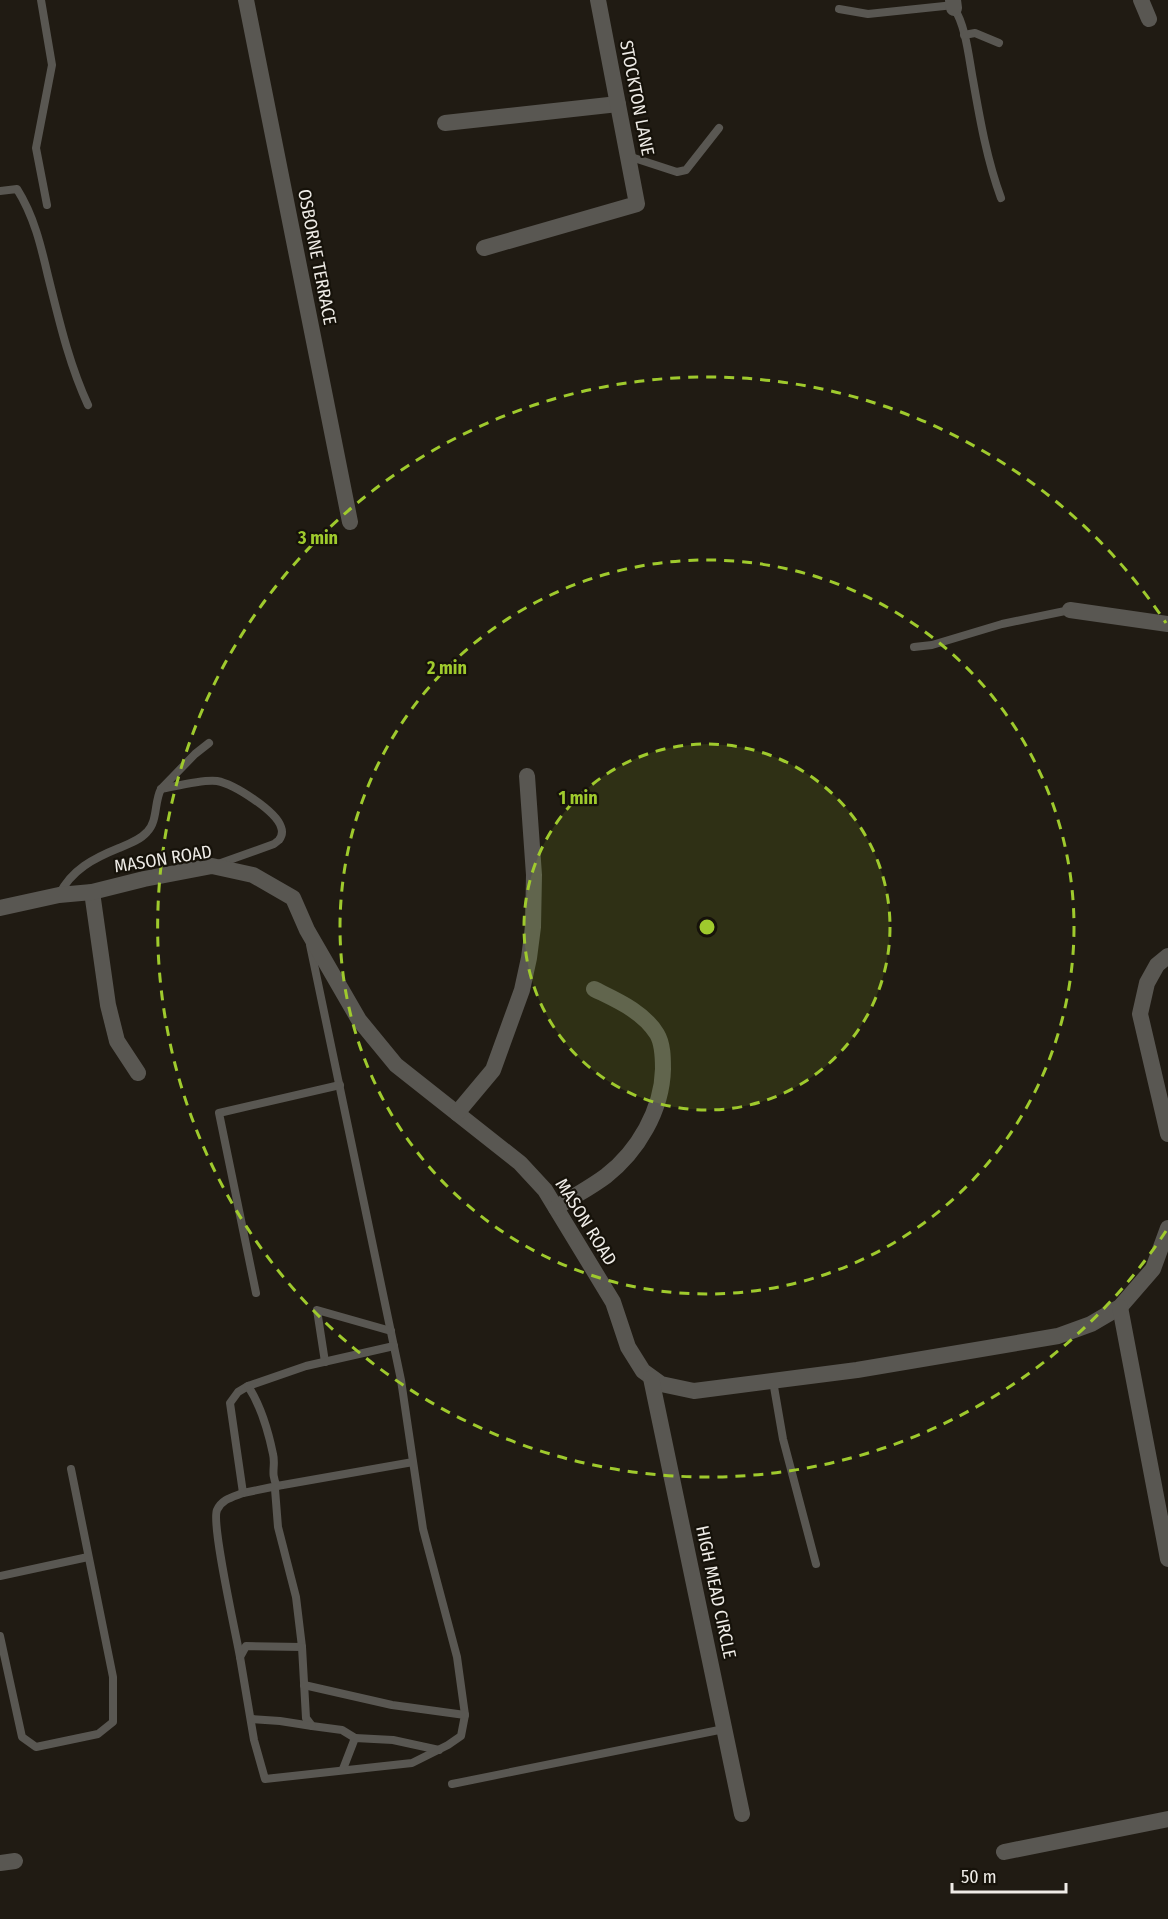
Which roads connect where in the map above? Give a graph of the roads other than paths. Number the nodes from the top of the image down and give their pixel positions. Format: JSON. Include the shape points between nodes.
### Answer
{"nodes":[{"id":1,"x":41,"y":0,"type":"edge"},
{"id":2,"x":246,"y":0,"type":"edge"},
{"id":3,"x":598,"y":0,"type":"edge"},
{"id":4,"x":1141,"y":0,"type":"edge"},
{"id":5,"x":954,"y":4,"type":"edge"},
{"id":6,"x":839,"y":9,"type":"dead end"},
{"id":7,"x":1149,"y":19,"type":"dead end"},
{"id":8,"x":964,"y":35,"type":"junction"},
{"id":9,"x":999,"y":43,"type":"dead end"},
{"id":10,"x":618,"y":104,"type":"junction"},
{"id":11,"x":445,"y":123,"type":"dead end"},
{"id":12,"x":719,"y":128,"type":"dead end"},
{"id":13,"x":628,"y":156,"type":"junction"},
{"id":14,"x":0,"y":192,"type":"edge"},
{"id":15,"x":1001,"y":198,"type":"dead end"},
{"id":16,"x":47,"y":205,"type":"dead end"},
{"id":17,"x":484,"y":248,"type":"dead end"},
{"id":18,"x":88,"y":405,"type":"dead end"},
{"id":19,"x":350,"y":522,"type":"dead end"},
{"id":20,"x":1070,"y":610,"type":"joint"},
{"id":21,"x":1168,"y":624,"type":"edge"},
{"id":22,"x":914,"y":647,"type":"dead end"},
{"id":23,"x":208,"y":743,"type":"dead end"},
{"id":24,"x":527,"y":776,"type":"dead end"},
{"id":25,"x":161,"y":789,"type":"junction"},
{"id":26,"x":212,"y":866,"type":"junction"},
{"id":27,"x":92,"y":892,"type":"junction"},
{"id":28,"x":59,"y":896,"type":"junction"},
{"id":29,"x":0,"y":908,"type":"edge"},
{"id":30,"x":307,"y":930,"type":"junction"},
{"id":31,"x":1168,"y":956,"type":"edge"},
{"id":32,"x":594,"y":989,"type":"dead end"},
{"id":33,"x":138,"y":1073,"type":"dead end"},
{"id":34,"x":340,"y":1085,"type":"junction"},
{"id":35,"x":457,"y":1113,"type":"junction"},
{"id":36,"x":1168,"y":1134,"type":"edge"},
{"id":37,"x":556,"y":1208,"type":"junction"},
{"id":38,"x":1168,"y":1228,"type":"edge"},
{"id":39,"x":256,"y":1293,"type":"dead end"},
{"id":40,"x":1120,"y":1307,"type":"junction"},
{"id":41,"x":391,"y":1331,"type":"junction"},
{"id":42,"x":394,"y":1346,"type":"junction"},
{"id":43,"x":325,"y":1362,"type":"junction"},
{"id":44,"x":651,"y":1378,"type":"junction"},
{"id":45,"x":773,"y":1381,"type":"junction"},
{"id":46,"x":248,"y":1386,"type":"junction"},
{"id":47,"x":413,"y":1462,"type":"junction"},
{"id":48,"x":70,"y":1469,"type":"dead end"},
{"id":49,"x":277,"y":1486,"type":"junction"},
{"id":50,"x":243,"y":1493,"type":"junction"},
{"id":51,"x":88,"y":1557,"type":"junction"},
{"id":52,"x":1168,"y":1560,"type":"edge"},
{"id":53,"x":816,"y":1564,"type":"dead end"},
{"id":54,"x":0,"y":1576,"type":"edge"},
{"id":55,"x":0,"y":1636,"type":"edge"},
{"id":56,"x":302,"y":1647,"type":"junction"},
{"id":57,"x":240,"y":1657,"type":"junction"},
{"id":58,"x":304,"y":1685,"type":"junction"},
{"id":59,"x":465,"y":1715,"type":"junction"},
{"id":60,"x":252,"y":1719,"type":"junction"},
{"id":61,"x":312,"y":1726,"type":"junction"},
{"id":62,"x":724,"y":1729,"type":"junction"},
{"id":63,"x":355,"y":1738,"type":"junction"},
{"id":64,"x":440,"y":1750,"type":"junction"},
{"id":65,"x":343,"y":1769,"type":"junction"},
{"id":66,"x":452,"y":1784,"type":"dead end"},
{"id":67,"x":742,"y":1814,"type":"dead end"},
{"id":68,"x":1168,"y":1819,"type":"edge"},
{"id":69,"x":1004,"y":1852,"type":"dead end"}],
"edges":[{"from":1,"to":16,"type":"lane","via":[[52,65],[36,148]]},
{"from":2,"to":19,"type":"street","name":"OSBORNE TERRACE"},
{"from":3,"to":10,"type":"street","name":"STOCKTON LANE"},
{"from":4,"to":7,"type":"street"},
{"from":5,"to":6,"type":"lane","via":[[868,14]]},
{"from":5,"to":8,"type":"lane"},
{"from":8,"to":9,"type":"lane","via":[[975,33]]},
{"from":8,"to":15,"type":"lane","via":[[990,166]]},
{"from":10,"to":11,"type":"street"},
{"from":10,"to":13,"type":"street","name":"STOCKTON LANE"},
{"from":12,"to":13,"type":"lane","via":[[686,170],[677,172]]},
{"from":13,"to":17,"type":"street","name":"STOCKTON LANE","via":[[637,204]]},
{"from":14,"to":18,"type":"lane","via":[[18,189],[28,207],[67,352]]},
{"from":20,"to":21,"type":"street"},
{"from":20,"to":22,"type":"lane"},
{"from":23,"to":25,"type":"lane"},
{"from":24,"to":35,"type":"street","via":[[534,875],[529,958],[522,990],[493,1070]]},
{"from":25,"to":26,"type":"lane","via":[[215,781],[228,784],[278,820],[282,835],[274,844]]},
{"from":25,"to":28,"type":"lane","via":[[147,832],[86,864],[66,881]]},
{"from":26,"to":27,"type":"street","name":"MASON ROAD"},
{"from":26,"to":30,"type":"street","name":"MASON ROAD","via":[[254,875],[293,898]]},
{"from":27,"to":28,"type":"street","name":"MASON ROAD"},
{"from":27,"to":33,"type":"street","via":[[117,1041]]},
{"from":28,"to":29,"type":"street","name":"MASON ROAD"},
{"from":30,"to":34,"type":"lane"},
{"from":30,"to":35,"type":"street","name":"MASON ROAD","via":[[366,1029],[396,1065]]},
{"from":31,"to":36,"type":"street","via":[[1157,965],[1147,983],[1140,1014]]},
{"from":32,"to":37,"type":"street","via":[[638,1014],[658,1035],[663,1053],[662,1084],[652,1117],[636,1146],[607,1175]]},
{"from":34,"to":39,"type":"lane","via":[[219,1113]]},
{"from":34,"to":41,"type":"lane"},
{"from":35,"to":37,"type":"street","name":"MASON ROAD","via":[[520,1163]]},
{"from":37,"to":44,"type":"street","name":"MASON ROAD","via":[[613,1302],[628,1347]]},
{"from":38,"to":40,"type":"street","via":[[1153,1269]]},
{"from":40,"to":45,"type":"street","via":[[1091,1324],[1058,1336]]},
{"from":40,"to":52,"type":"street"},
{"from":41,"to":42,"type":"lane"},
{"from":41,"to":43,"type":"lane","via":[[317,1310]]},
{"from":42,"to":43,"type":"lane"},
{"from":42,"to":47,"type":"lane"},
{"from":43,"to":46,"type":"lane"},
{"from":44,"to":45,"type":"street","via":[[694,1391]]},
{"from":44,"to":62,"type":"street","name":"HIGH MEAD CIRCLE"},
{"from":45,"to":53,"type":"lane","via":[[783,1439]]},
{"from":46,"to":49,"type":"lane","via":[[257,1399],[266,1428],[274,1457],[272,1478]]},
{"from":46,"to":50,"type":"lane","via":[[230,1403]]},
{"from":47,"to":49,"type":"lane"},
{"from":47,"to":59,"type":"lane","via":[[423,1529],[457,1657]]},
{"from":48,"to":51,"type":"lane"},
{"from":49,"to":50,"type":"lane"},
{"from":49,"to":56,"type":"lane","via":[[275,1508],[297,1597]]},
{"from":50,"to":57,"type":"lane","via":[[225,1500],[216,1511]]},
{"from":51,"to":54,"type":"lane"},
{"from":51,"to":55,"type":"lane","via":[[113,1677],[113,1722],[98,1734],[36,1747],[22,1737]]},
{"from":56,"to":57,"type":"lane","via":[[246,1646]]},
{"from":56,"to":58,"type":"lane"},
{"from":57,"to":60,"type":"lane"},
{"from":58,"to":59,"type":"lane","via":[[392,1705]]},
{"from":58,"to":61,"type":"lane","via":[[306,1718]]},
{"from":59,"to":64,"type":"lane","via":[[461,1736]]},
{"from":60,"to":61,"type":"lane"},
{"from":60,"to":65,"type":"lane","via":[[265,1779]]},
{"from":61,"to":63,"type":"lane","via":[[342,1730]]},
{"from":62,"to":66,"type":"lane"},
{"from":62,"to":67,"type":"street","name":"HIGH MEAD CIRCLE"},
{"from":63,"to":64,"type":"lane","via":[[393,1740]]},
{"from":63,"to":65,"type":"lane"},
{"from":64,"to":65,"type":"lane","via":[[412,1763]]},
{"from":68,"to":69,"type":"street"}]}
